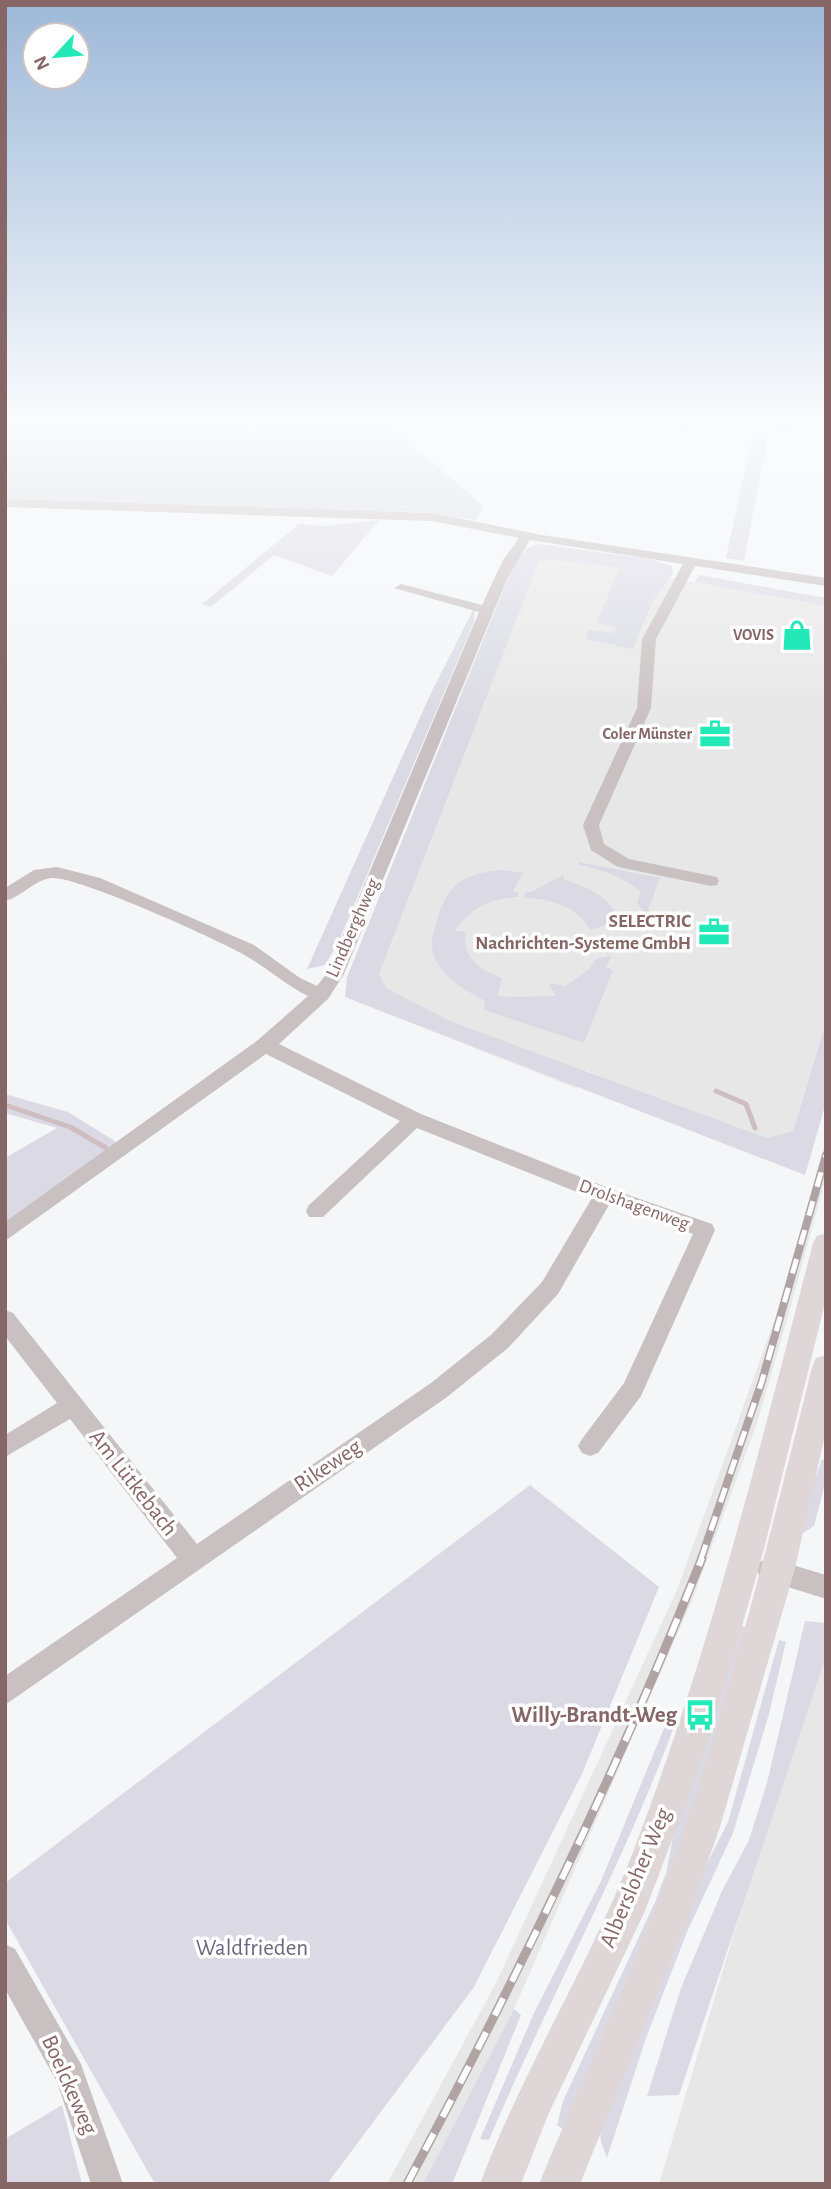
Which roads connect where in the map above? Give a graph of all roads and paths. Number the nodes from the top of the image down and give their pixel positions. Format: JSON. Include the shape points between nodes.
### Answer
{"nodes":[{"id":1,"x":452,"y":520,"type":"edge"},
{"id":2,"x":527,"y":536,"type":"junction"},
{"id":3,"x":691,"y":562,"type":"junction"},
{"id":4,"x":754,"y":572,"type":"junction"},
{"id":5,"x":826,"y":582,"type":"edge"},
{"id":6,"x":401,"y":588,"type":"dead end"},
{"id":7,"x":826,"y":588,"type":"edge"},
{"id":8,"x":486,"y":610,"type":"junction"},
{"id":9,"x":711,"y":881,"type":"dead end"},
{"id":10,"x":5,"y":896,"type":"edge"},
{"id":11,"x":322,"y":995,"type":"junction"},
{"id":12,"x":265,"y":1045,"type":"junction"},
{"id":13,"x":414,"y":1119,"type":"junction"},
{"id":14,"x":604,"y":1195,"type":"junction"},
{"id":15,"x":316,"y":1211,"type":"dead end"},
{"id":16,"x":5,"y":1233,"type":"edge"},
{"id":17,"x":826,"y":1243,"type":"edge"},
{"id":18,"x":5,"y":1320,"type":"edge"},
{"id":19,"x":826,"y":1367,"type":"edge"},
{"id":20,"x":72,"y":1406,"type":"junction"},
{"id":21,"x":590,"y":1446,"type":"dead end"},
{"id":22,"x":5,"y":1447,"type":"edge"},
{"id":23,"x":193,"y":1559,"type":"junction"},
{"id":24,"x":745,"y":1562,"type":"junction"},
{"id":25,"x":778,"y":1572,"type":"junction"},
{"id":26,"x":826,"y":1587,"type":"edge"},
{"id":27,"x":5,"y":1692,"type":"edge"},
{"id":28,"x":5,"y":1959,"type":"edge"},
{"id":29,"x":14,"y":1994,"type":"edge"},
{"id":30,"x":107,"y":2184,"type":"edge"},
{"id":31,"x":500,"y":2184,"type":"edge"},
{"id":32,"x":559,"y":2184,"type":"edge"}],
"edges":[{"from":1,"to":2,"type":"street"},
{"from":2,"to":3,"type":"street"},
{"from":2,"to":8,"type":"street","name":"Lindberghweg","via":[[509,560]]},
{"from":3,"to":4,"type":"street"},
{"from":3,"to":9,"type":"street","via":[[649,639],[644,708],[591,825],[597,846],[624,863]]},
{"from":4,"to":5,"type":"street"},
{"from":4,"to":7,"type":"street"},
{"from":6,"to":8,"type":"street"},
{"from":8,"to":11,"type":"street","name":"Lindberghweg","via":[[340,962]]},
{"from":10,"to":11,"type":"street","via":[[40,874],[57,872],[94,882],[248,949],[294,982]]},
{"from":11,"to":12,"type":"street","name":"Lindberghweg"},
{"from":12,"to":13,"type":"street","name":"Drolshagenweg"},
{"from":12,"to":16,"type":"street","name":"Lindberghweg"},
{"from":13,"to":14,"type":"street","name":"Drolshagenweg"},
{"from":13,"to":15,"type":"street"},
{"from":14,"to":21,"type":"street","name":"Drolshagenweg","via":[[705,1230],[633,1389]]},
{"from":14,"to":23,"type":"street","name":"Rikeweg","via":[[550,1288],[500,1341],[439,1390]]},
{"from":17,"to":24,"type":"main road","name":"Albersloher Weg"},
{"from":18,"to":20,"type":"street","name":"Am Lütkebach"},
{"from":19,"to":25,"type":"main road","name":"Albersloher Weg"},
{"from":20,"to":22,"type":"street"},
{"from":20,"to":23,"type":"street","name":"Am Lütkebach"},
{"from":23,"to":27,"type":"street","name":"Rikeweg"},
{"from":24,"to":25,"type":"street"},
{"from":24,"to":31,"type":"main road","name":"Albersloher Weg","via":[[714,1672],[649,1858],[570,2021]]},
{"from":25,"to":26,"type":"street"},
{"from":25,"to":32,"type":"main road","name":"Albersloher Weg","via":[[702,1827]]},
{"from":28,"to":29,"type":"street","name":"Boelckeweg"},
{"from":29,"to":30,"type":"street","name":"Boelckeweg","via":[[70,2075]]}]}
